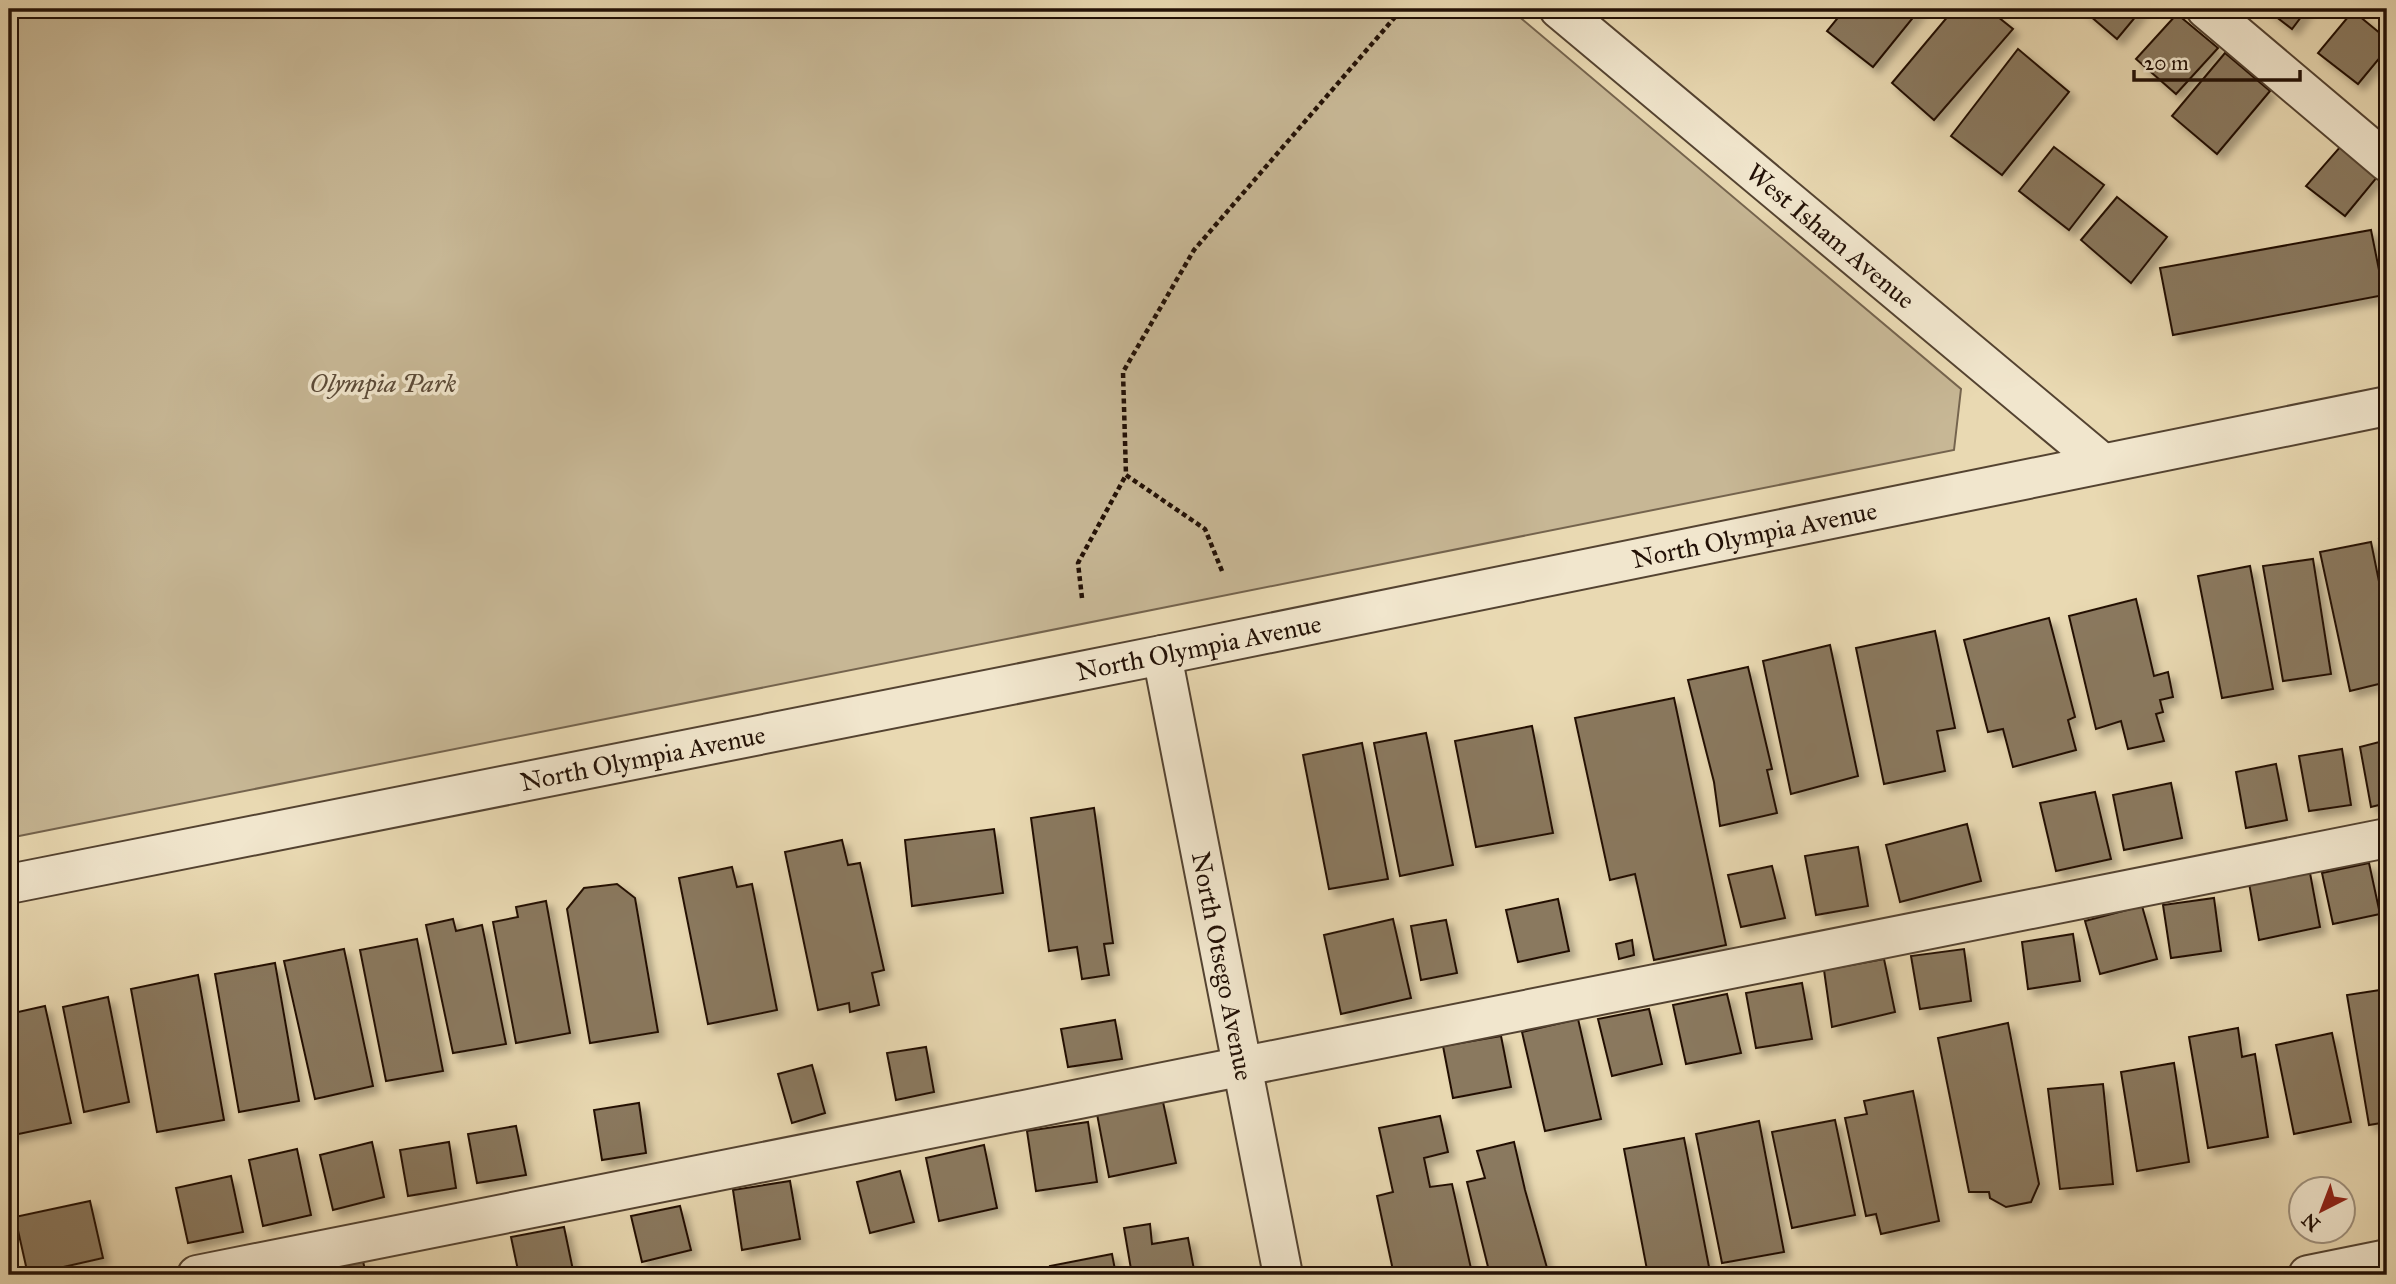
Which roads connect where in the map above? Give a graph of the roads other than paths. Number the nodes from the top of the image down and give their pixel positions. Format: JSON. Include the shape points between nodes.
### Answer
{"nodes":[{"id":1,"x":1559,"y":9,"type":"edge"},
{"id":2,"x":2206,"y":9,"type":"edge"},
{"id":3,"x":2387,"y":162,"type":"edge"},
{"id":4,"x":2387,"y":406,"type":"edge"},
{"id":5,"x":2101,"y":463,"type":"junction"},
{"id":6,"x":1162,"y":655,"type":"junction"},
{"id":7,"x":2387,"y":838,"type":"edge"},
{"id":8,"x":9,"y":884,"type":"edge"},
{"id":9,"x":1242,"y":1067,"type":"junction"},
{"id":10,"x":2387,"y":1259,"type":"edge"},
{"id":11,"x":197,"y":1275,"type":"edge"},
{"id":12,"x":1283,"y":1275,"type":"edge"},
{"id":13,"x":2308,"y":1275,"type":"edge"}],
"edges":[{"from":1,"to":5,"type":"street","name":"West Isham Avenue"},
{"from":2,"to":3,"type":"street"},
{"from":4,"to":5,"type":"street","name":"North Olympia Avenue"},
{"from":5,"to":6,"type":"street","name":"North Olympia Avenue"},
{"from":6,"to":8,"type":"street","name":"North Olympia Avenue"},
{"from":6,"to":9,"type":"street","name":"North Otsego Avenue"},
{"from":7,"to":9,"type":"street"},
{"from":9,"to":11,"type":"street"},
{"from":9,"to":12,"type":"street","name":"North Otsego Avenue"},
{"from":10,"to":13,"type":"street"}]}
